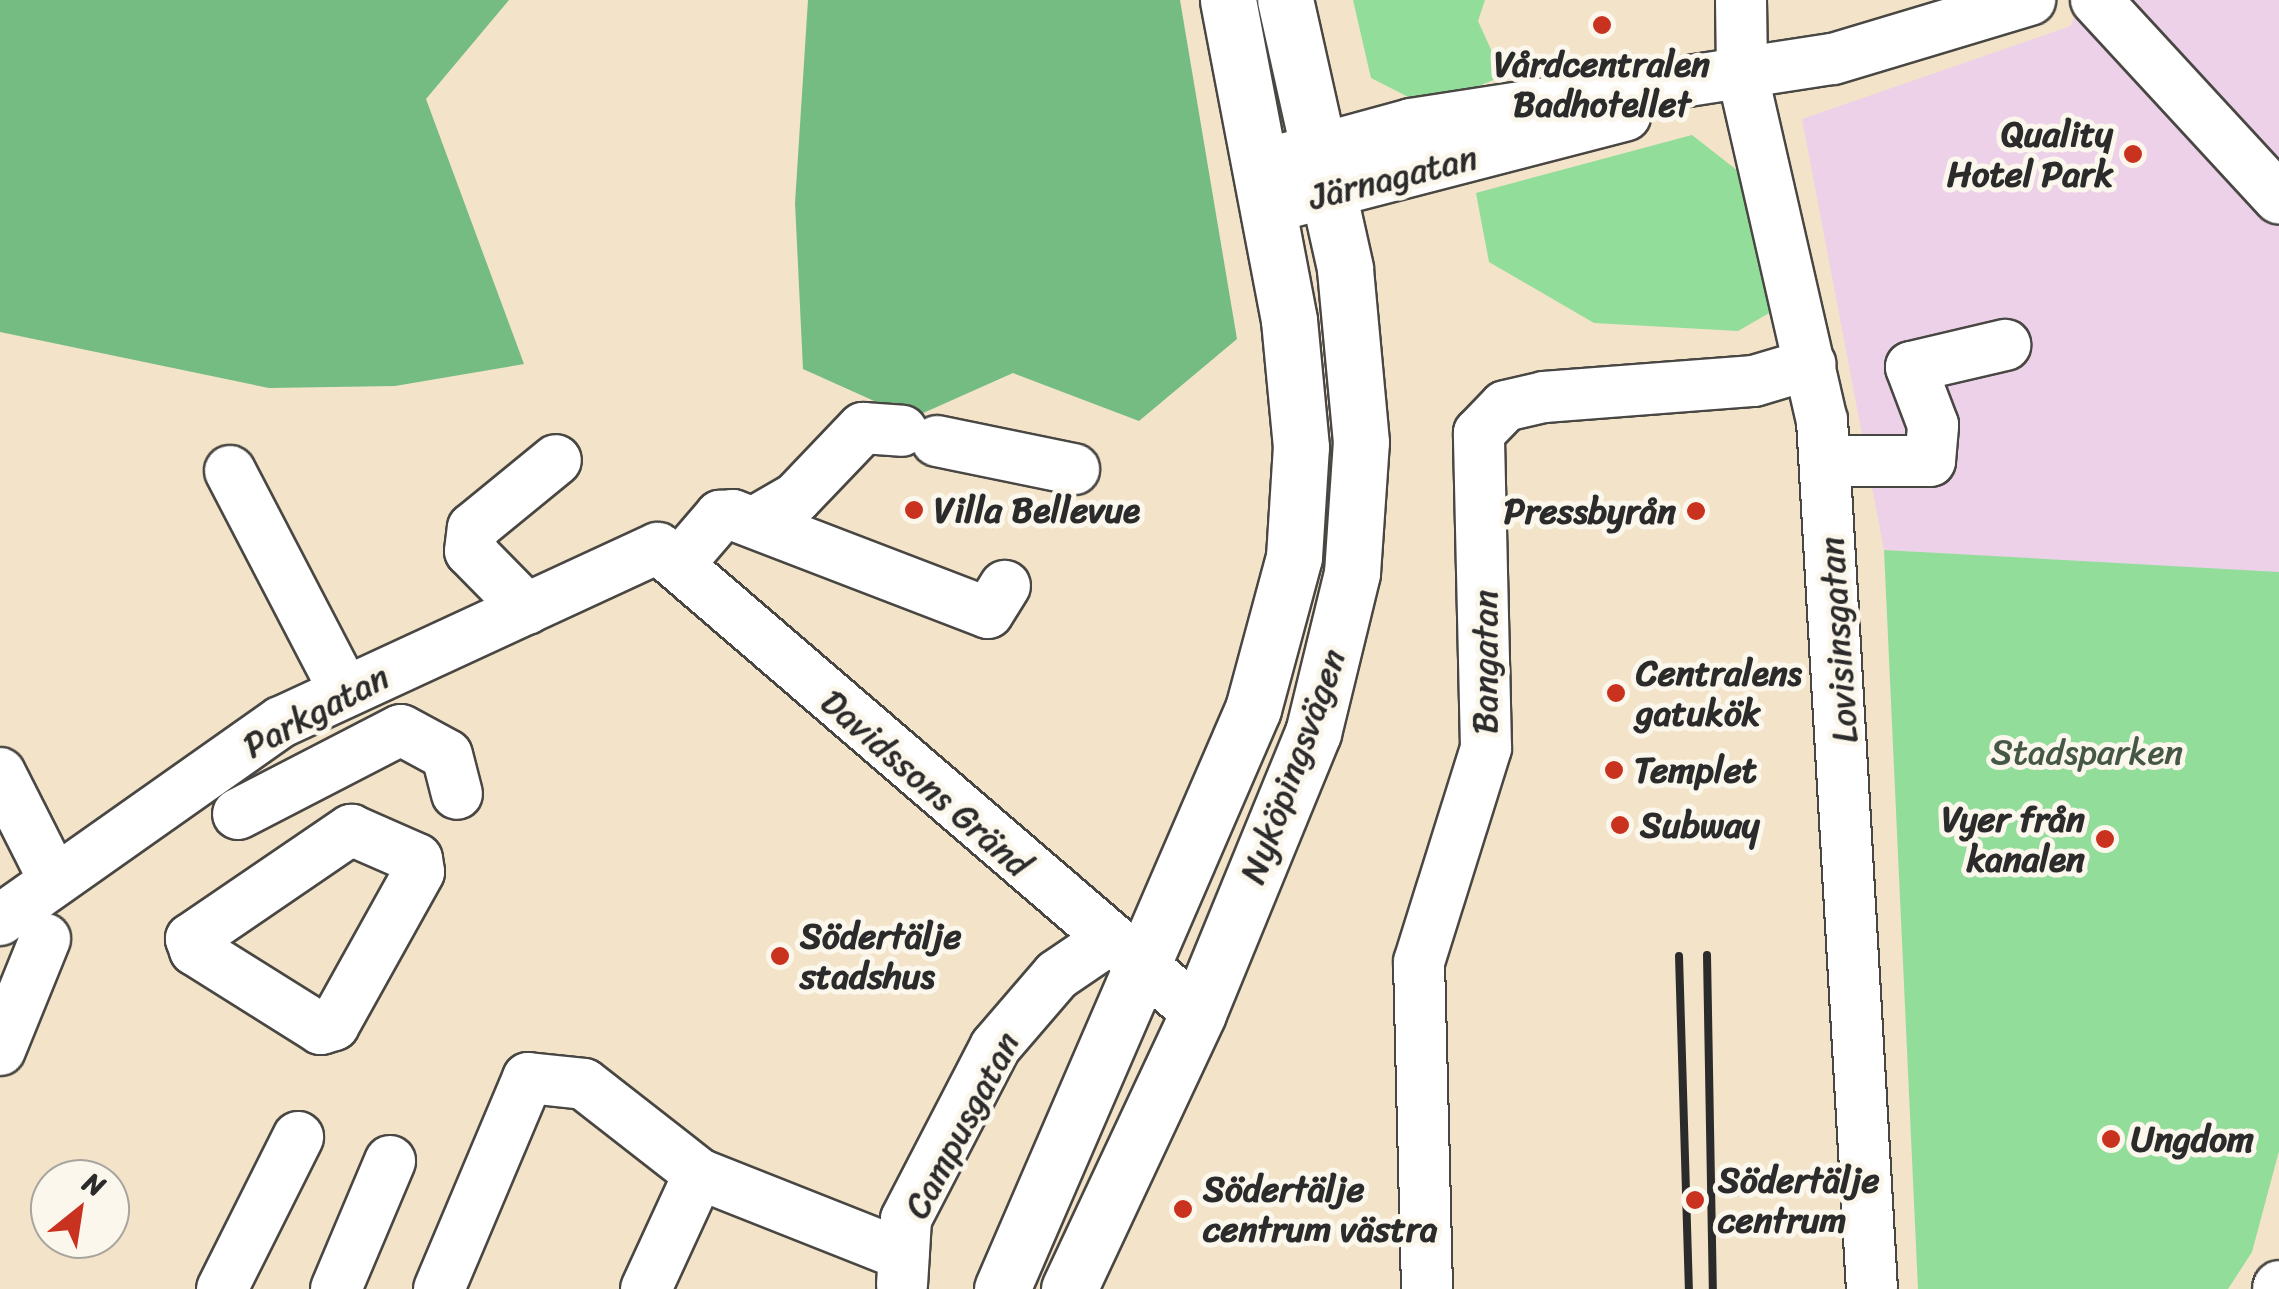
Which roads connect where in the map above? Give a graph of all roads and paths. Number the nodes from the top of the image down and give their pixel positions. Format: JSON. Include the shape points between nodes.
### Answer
{"nodes":[{"id":1,"x":1228,"y":0,"type":"edge"},
{"id":2,"x":1284,"y":0,"type":"edge"},
{"id":3,"x":1741,"y":0,"type":"edge"},
{"id":4,"x":2030,"y":0,"type":"edge"},
{"id":5,"x":2096,"y":0,"type":"edge"},
{"id":6,"x":1742,"y":72,"type":"junction"},
{"id":7,"x":1326,"y":172,"type":"junction"},
{"id":8,"x":1268,"y":186,"type":"junction"},
{"id":9,"x":2279,"y":198,"type":"edge"},
{"id":10,"x":2005,"y":345,"type":"dead end"},
{"id":11,"x":1811,"y":364,"type":"junction"},
{"id":12,"x":556,"y":460,"type":"dead end"},
{"id":13,"x":1826,"y":461,"type":"junction"},
{"id":14,"x":1074,"y":469,"type":"dead end"},
{"id":15,"x":230,"y":471,"type":"dead end"},
{"id":16,"x":758,"y":520,"type":"junction"},
{"id":17,"x":668,"y":557,"type":"junction"},
{"id":18,"x":1004,"y":586,"type":"dead end"},
{"id":19,"x":527,"y":608,"type":"junction"},
{"id":20,"x":345,"y":692,"type":"junction"},
{"id":21,"x":211,"y":769,"type":"junction"},
{"id":22,"x":0,"y":773,"type":"edge"},
{"id":23,"x":458,"y":794,"type":"dead end"},
{"id":24,"x":238,"y":814,"type":"junction"},
{"id":25,"x":53,"y":878,"type":"junction"},
{"id":26,"x":276,"y":879,"type":"junction"},
{"id":27,"x":0,"y":920,"type":"edge"},
{"id":28,"x":45,"y":939,"type":"dead end"},
{"id":29,"x":1125,"y":956,"type":"junction"},
{"id":30,"x":1198,"y":1013,"type":"junction"},
{"id":31,"x":0,"y":1050,"type":"edge"},
{"id":32,"x":298,"y":1137,"type":"dead end"},
{"id":33,"x":390,"y":1161,"type":"dead end"},
{"id":34,"x":699,"y":1174,"type":"junction"},
{"id":35,"x":905,"y":1279,"type":"edge"},
{"id":36,"x":222,"y":1289,"type":"edge"},
{"id":37,"x":336,"y":1289,"type":"edge"},
{"id":38,"x":440,"y":1289,"type":"edge"},
{"id":39,"x":646,"y":1289,"type":"edge"},
{"id":40,"x":1002,"y":1289,"type":"edge"},
{"id":41,"x":1070,"y":1289,"type":"edge"},
{"id":42,"x":1427,"y":1289,"type":"edge"},
{"id":43,"x":1872,"y":1289,"type":"edge"}],
"edges":[{"from":1,"to":8,"type":"main road","name":"Nyköpingsvägen"},
{"from":2,"to":7,"type":"main road","name":"Nyköpingsvägen"},
{"from":3,"to":6,"type":"street","name":"Lovisinsgatan"},
{"from":4,"to":6,"type":"street","name":"Järnagatan","via":[[1833,59]]},
{"from":5,"to":9,"type":"street"},
{"from":6,"to":7,"type":"street","name":"Järnagatan","via":[[1410,124]]},
{"from":6,"to":11,"type":"street","name":"Lovisinsgatan"},
{"from":7,"to":8,"type":"street","name":"Järnagatan"},
{"from":7,"to":30,"type":"main road","name":"Nyköpingsvägen","via":[[1361,442],[1352,573],[1313,733]]},
{"from":8,"to":29,"type":"main road","name":"Nyköpingsvägen","via":[[1301,447],[1294,558],[1253,709]]},
{"from":10,"to":13,"type":"street","via":[[1910,367],[1933,425],[1930,461]]},
{"from":11,"to":13,"type":"street","name":"Lovisinsgatan"},
{"from":11,"to":42,"type":"street","name":"Bangatan","via":[[1754,382],[1524,402],[1505,406],[1479,433],[1486,748],[1419,962],[1428,1034]]},
{"from":12,"to":19,"type":"street","via":[[473,528],[470,551]]},
{"from":13,"to":43,"type":"street","name":"Lovisinsgatan"},
{"from":14,"to":16,"type":"street","via":[[863,428],[796,498]]},
{"from":15,"to":20,"type":"street"},
{"from":16,"to":17,"type":"street","via":[[720,516]]},
{"from":16,"to":18,"type":"street","via":[[988,613]]},
{"from":17,"to":19,"type":"street","name":"Parkgatan"},
{"from":17,"to":29,"type":"street","name":"Davidssons Gränd"},
{"from":19,"to":20,"type":"street","name":"Parkgatan"},
{"from":20,"to":21,"type":"street","name":"Parkgatan"},
{"from":21,"to":24,"type":"street"},
{"from":21,"to":25,"type":"street","name":"Parkgatan"},
{"from":22,"to":25,"type":"street"},
{"from":23,"to":24,"type":"street","via":[[447,755],[401,730]]},
{"from":24,"to":26,"type":"street"},
{"from":25,"to":27,"type":"street","name":"Parkgatan"},
{"from":26,"to":26,"type":"street","via":[[194,934],[192,946],[328,1029],[420,864],[358,829]]},
{"from":28,"to":31,"type":"street"},
{"from":29,"to":30,"type":"street","name":"Davidssons Gränd"},
{"from":29,"to":35,"type":"street","name":"Campusgatan","via":[[1057,975],[995,1047],[906,1219]]},
{"from":29,"to":40,"type":"main road","name":"Nyköpingsvägen"},
{"from":30,"to":41,"type":"main road","name":"Nyköpingsvägen"},
{"from":32,"to":36,"type":"street"},
{"from":33,"to":37,"type":"street"},
{"from":34,"to":35,"type":"street"},
{"from":34,"to":38,"type":"street","via":[[584,1084],[528,1078]]},
{"from":34,"to":39,"type":"street"}]}
